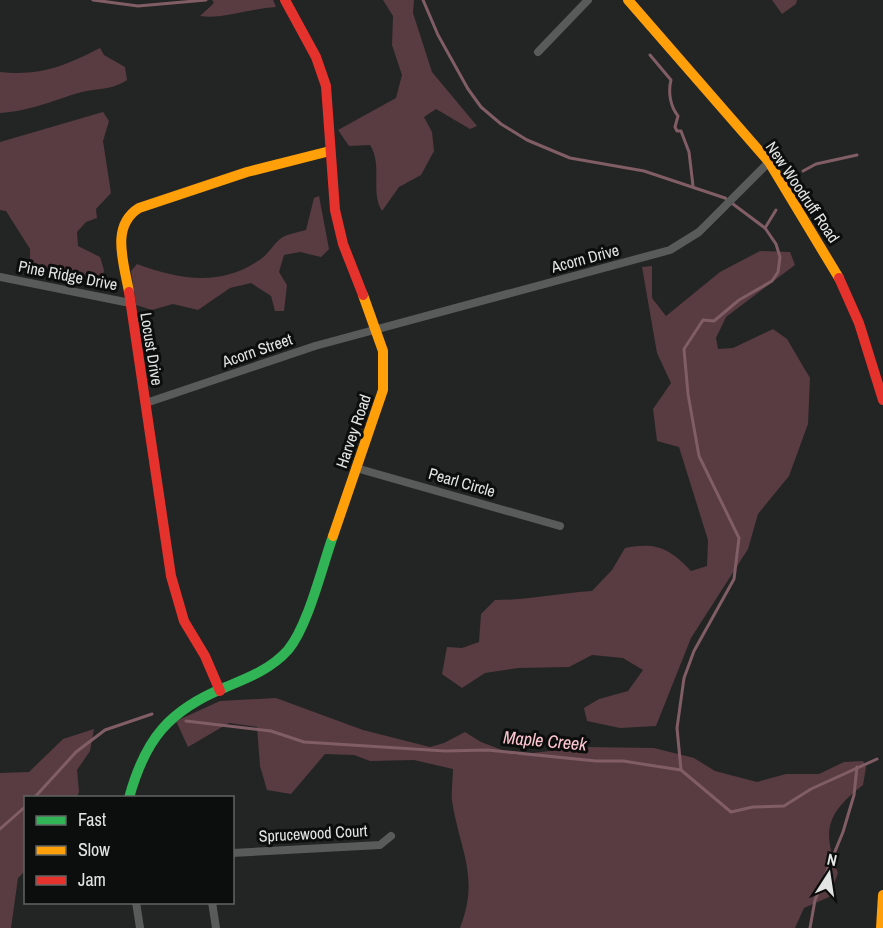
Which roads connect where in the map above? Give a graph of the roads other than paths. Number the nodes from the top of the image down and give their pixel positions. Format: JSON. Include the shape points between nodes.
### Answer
{"nodes":[{"id":1,"x":588,"y":0,"type":"edge"},
{"id":2,"x":628,"y":0,"type":"edge"},
{"id":3,"x":286,"y":2,"type":"edge"},
{"id":4,"x":538,"y":52,"type":"dead end"},
{"id":5,"x":330,"y":151,"type":"junction"},
{"id":6,"x":769,"y":162,"type":"junction"},
{"id":7,"x":0,"y":277,"type":"edge"},
{"id":8,"x":129,"y":303,"type":"junction"},
{"id":9,"x":379,"y":329,"type":"junction"},
{"id":10,"x":883,"y":400,"type":"edge"},
{"id":11,"x":146,"y":403,"type":"junction"},
{"id":12,"x":356,"y":468,"type":"junction"},
{"id":13,"x":560,"y":526,"type":"dead end"},
{"id":14,"x":220,"y":691,"type":"junction"},
{"id":15,"x":130,"y":796,"type":"edge"},
{"id":16,"x":391,"y":836,"type":"dead end"},
{"id":17,"x":234,"y":852,"type":"edge"},
{"id":18,"x":883,"y":895,"type":"edge"},
{"id":19,"x":136,"y":904,"type":"edge"},
{"id":20,"x":212,"y":904,"type":"edge"},
{"id":21,"x":140,"y":928,"type":"edge"},
{"id":22,"x":216,"y":928,"type":"edge"},
{"id":23,"x":881,"y":928,"type":"edge"}],
"edges":[{"from":1,"to":4,"type":"street"},
{"from":2,"to":6,"type":"street","name":"New Woodruff Road"},
{"from":3,"to":5,"type":"street","name":"Harvey Road","via":[[312,46],[324,80]]},
{"from":5,"to":8,"type":"street","name":"Locust Drive","via":[[247,172],[133,210],[120,233]]},
{"from":5,"to":9,"type":"street","name":"Harvey Road","via":[[342,243]]},
{"from":6,"to":9,"type":"street","name":"Acorn Drive","via":[[699,232],[670,250]]},
{"from":6,"to":10,"type":"street","name":"New Woodruff Road","via":[[841,282]]},
{"from":7,"to":8,"type":"street","name":"Pine Ridge Drive"},
{"from":8,"to":11,"type":"street","name":"Locust Drive"},
{"from":9,"to":11,"type":"street","name":"Acorn Street","via":[[315,346]]},
{"from":9,"to":12,"type":"street","name":"Harvey Road","via":[[386,375]]},
{"from":11,"to":14,"type":"street","name":"Locust Drive","via":[[175,592],[184,621]]},
{"from":12,"to":13,"type":"street","name":"Pearl Circle"},
{"from":12,"to":14,"type":"street","name":"Harvey Road","via":[[298,636],[265,671]]},
{"from":14,"to":15,"type":"street","name":"Harvey Road","via":[[183,707],[163,726],[145,752]]},
{"from":16,"to":17,"type":"street","name":"Sprucewood Court","via":[[380,845]]},
{"from":18,"to":23,"type":"street"},
{"from":19,"to":21,"type":"street"},
{"from":20,"to":22,"type":"street"}]}
